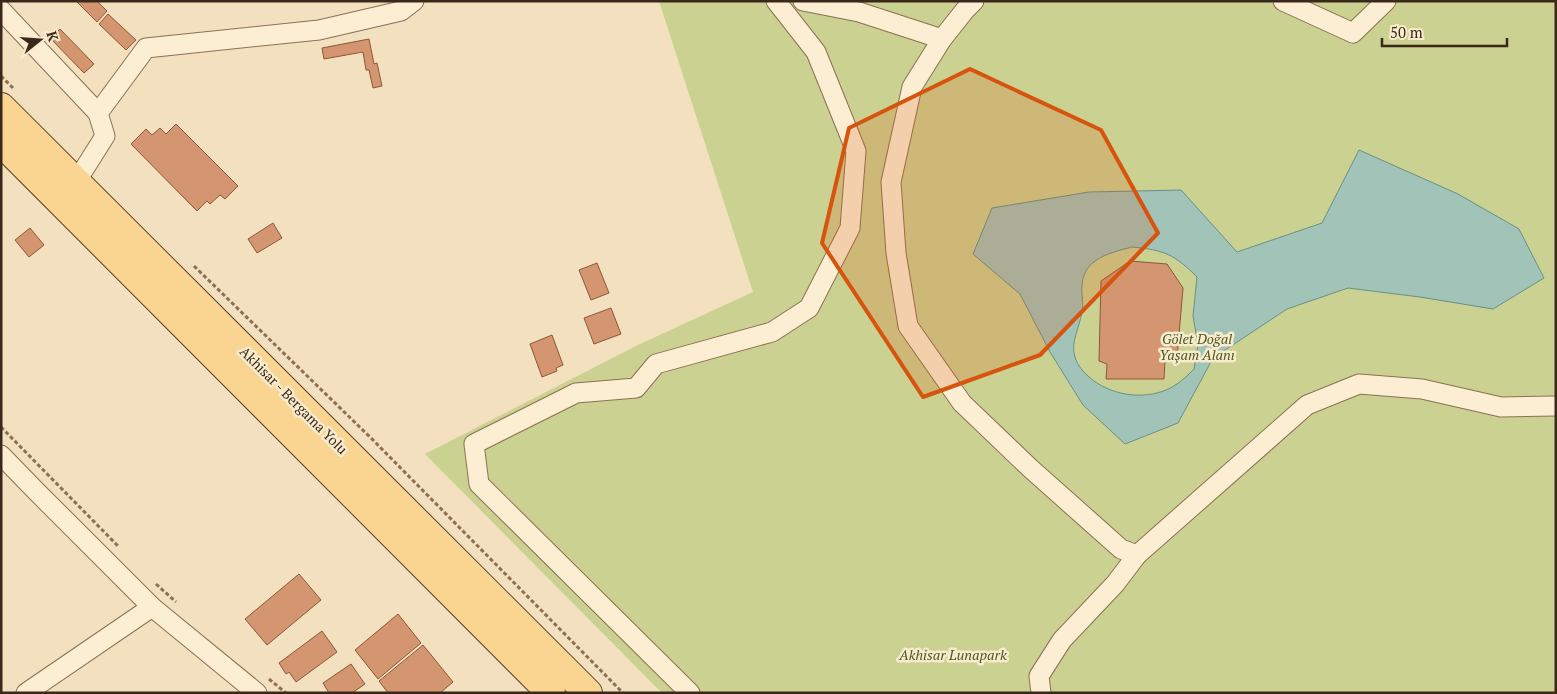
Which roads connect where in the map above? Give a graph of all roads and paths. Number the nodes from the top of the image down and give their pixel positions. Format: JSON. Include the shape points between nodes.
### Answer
{"nodes":[{"id":1,"x":414,"y":1,"type":"edge"},
{"id":2,"x":776,"y":1,"type":"edge"},
{"id":3,"x":803,"y":1,"type":"edge"},
{"id":4,"x":974,"y":1,"type":"edge"},
{"id":5,"x":1283,"y":1,"type":"edge"},
{"id":6,"x":1386,"y":1,"type":"edge"},
{"id":7,"x":1,"y":10,"type":"edge"},
{"id":8,"x":942,"y":39,"type":"junction"},
{"id":9,"x":1,"y":76,"type":"edge"},
{"id":10,"x":8,"y":99,"type":"edge"},
{"id":11,"x":98,"y":113,"type":"junction"},
{"id":12,"x":1,"y":142,"type":"edge"},
{"id":13,"x":76,"y":182,"type":"junction"},
{"id":14,"x":194,"y":266,"type":"dead end"},
{"id":15,"x":1556,"y":406,"type":"edge"},
{"id":16,"x":1,"y":427,"type":"edge"},
{"id":17,"x":1,"y":455,"type":"edge"},
{"id":18,"x":118,"y":546,"type":"dead end"},
{"id":19,"x":1137,"y":555,"type":"junction"},
{"id":20,"x":153,"y":581,"type":"dead end"},
{"id":21,"x":178,"y":604,"type":"dead end"},
{"id":22,"x":152,"y":607,"type":"junction"},
{"id":23,"x":262,"y":674,"type":"dead end"},
{"id":24,"x":26,"y":693,"type":"edge"},
{"id":25,"x":257,"y":693,"type":"edge"},
{"id":26,"x":286,"y":693,"type":"edge"},
{"id":27,"x":551,"y":693,"type":"edge"},
{"id":28,"x":588,"y":693,"type":"edge"},
{"id":29,"x":624,"y":693,"type":"edge"},
{"id":30,"x":690,"y":693,"type":"edge"},
{"id":31,"x":1042,"y":693,"type":"edge"}],
"edges":[{"from":1,"to":11,"type":"street","via":[[401,11],[318,30],[146,48]]},
{"from":2,"to":30,"type":"street","via":[[816,52],[856,151],[850,228],[809,308],[772,332],[656,364],[636,388],[576,394],[474,444],[479,484]]},
{"from":3,"to":8,"type":"street","via":[[859,12]]},
{"from":4,"to":8,"type":"street"},
{"from":5,"to":6,"type":"street","via":[[1353,33]]},
{"from":7,"to":11,"type":"street"},
{"from":8,"to":19,"type":"street","via":[[912,87],[891,182],[896,253],[908,326],[962,402],[1030,468],[1122,549]]},
{"from":9,"to":10,"type":"path"},
{"from":10,"to":13,"type":"main road","name":"Akhisar - Bergama Yolu"},
{"from":11,"to":13,"type":"street","via":[[105,136]]},
{"from":12,"to":27,"type":"main road","name":"Akhisar - Bergama Yolu"},
{"from":13,"to":28,"type":"main road","name":"Akhisar - Bergama Yolu"},
{"from":14,"to":29,"type":"path","via":[[371,438]]},
{"from":15,"to":19,"type":"street","via":[[1501,407],[1422,388],[1359,384],[1307,406]]},
{"from":16,"to":18,"type":"path"},
{"from":17,"to":22,"type":"street"},
{"from":19,"to":31,"type":"street","via":[[1116,584],[1062,640],[1039,676]]},
{"from":20,"to":21,"type":"path"},
{"from":22,"to":24,"type":"street"},
{"from":22,"to":25,"type":"street"},
{"from":23,"to":26,"type":"path"}]}
